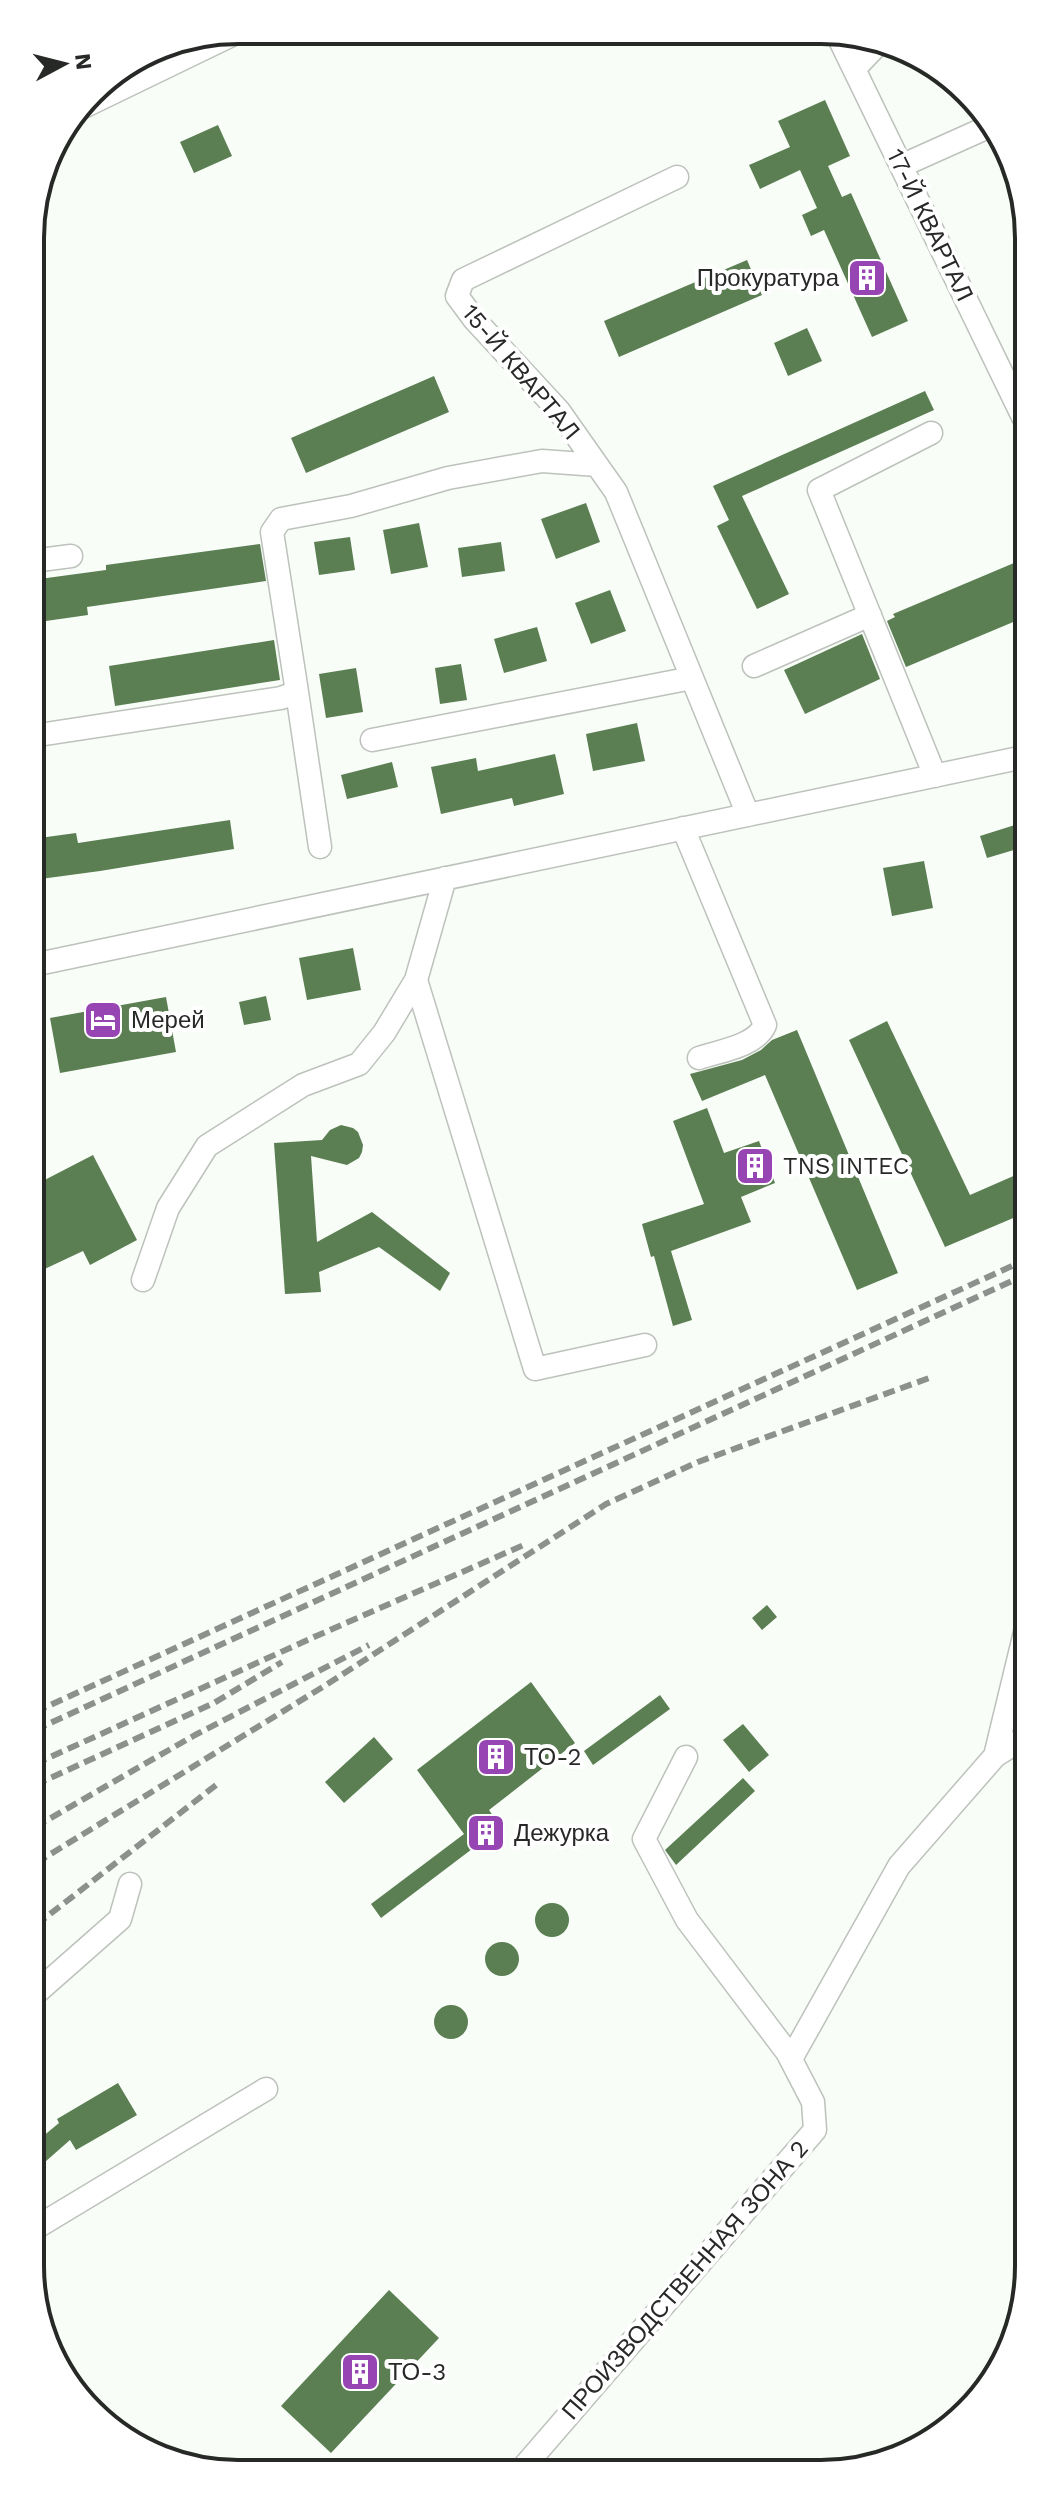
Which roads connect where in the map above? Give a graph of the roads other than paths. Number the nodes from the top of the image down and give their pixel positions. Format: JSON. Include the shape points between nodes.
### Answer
{"nodes":[{"id":1,"x":843,"y":45,"type":"edge"},
{"id":2,"x":200,"y":48,"type":"edge"},
{"id":3,"x":871,"y":51,"type":"edge"},
{"id":4,"x":854,"y":69,"type":"junction"},
{"id":5,"x":127,"y":80,"type":"edge"},
{"id":6,"x":982,"y":130,"type":"edge"},
{"id":7,"x":901,"y":166,"type":"junction"},
{"id":8,"x":677,"y":177,"type":"dead end"},
{"id":9,"x":1015,"y":401,"type":"edge"},
{"id":10,"x":931,"y":433,"type":"dead end"},
{"id":11,"x":597,"y":465,"type":"junction"},
{"id":12,"x":71,"y":556,"type":"dead end"},
{"id":13,"x":44,"y":559,"type":"edge"},
{"id":14,"x":870,"y":615,"type":"junction"},
{"id":15,"x":754,"y":666,"type":"dead end"},
{"id":16,"x":692,"y":678,"type":"junction"},
{"id":17,"x":297,"y":692,"type":"junction"},
{"id":18,"x":44,"y":734,"type":"edge"},
{"id":19,"x":372,"y":740,"type":"dead end"},
{"id":20,"x":1015,"y":759,"type":"edge"},
{"id":21,"x":935,"y":776,"type":"junction"},
{"id":22,"x":748,"y":815,"type":"junction"},
{"id":23,"x":683,"y":828,"type":"junction"},
{"id":24,"x":320,"y":847,"type":"dead end"},
{"id":25,"x":445,"y":878,"type":"junction"},
{"id":26,"x":44,"y":963,"type":"edge"},
{"id":27,"x":416,"y":980,"type":"junction"},
{"id":28,"x":699,"y":1058,"type":"dead end"},
{"id":29,"x":143,"y":1280,"type":"dead end"},
{"id":30,"x":645,"y":1345,"type":"dead end"},
{"id":31,"x":1015,"y":1674,"type":"edge"},
{"id":32,"x":1015,"y":1744,"type":"edge"},
{"id":33,"x":995,"y":1756,"type":"junction"},
{"id":34,"x":686,"y":1757,"type":"dead end"},
{"id":35,"x":130,"y":1884,"type":"dead end"},
{"id":36,"x":44,"y":1986,"type":"edge"},
{"id":37,"x":791,"y":2059,"type":"junction"},
{"id":38,"x":266,"y":2089,"type":"dead end"},
{"id":39,"x":44,"y":2223,"type":"edge"},
{"id":40,"x":530,"y":2460,"type":"edge"}],
"edges":[{"from":1,"to":4,"type":"street","name":"17-Й КВАРТАЛ"},
{"from":2,"to":5,"type":"street"},
{"from":3,"to":4,"type":"street"},
{"from":4,"to":7,"type":"street","name":"17-Й КВАРТАЛ"},
{"from":6,"to":7,"type":"street"},
{"from":7,"to":9,"type":"street","name":"17-Й КВАРТАЛ"},
{"from":8,"to":11,"type":"street","name":"15-Й КВАРТАЛ","via":[[463,280],[457,296],[559,411]]},
{"from":10,"to":14,"type":"street","via":[[819,490]]},
{"from":11,"to":16,"type":"street","name":"15-Й КВАРТАЛ","via":[[616,492]]},
{"from":11,"to":17,"type":"street","via":[[542,461],[281,519],[272,532]]},
{"from":12,"to":13,"type":"street"},
{"from":14,"to":15,"type":"street"},
{"from":14,"to":21,"type":"street"},
{"from":16,"to":19,"type":"street"},
{"from":16,"to":22,"type":"street","name":"15-Й КВАРТАЛ"},
{"from":17,"to":18,"type":"street"},
{"from":17,"to":24,"type":"street"},
{"from":20,"to":21,"type":"street"},
{"from":21,"to":22,"type":"street"},
{"from":22,"to":23,"type":"street"},
{"from":23,"to":25,"type":"street"},
{"from":23,"to":28,"type":"street","via":[[765,1025],[751,1040]]},
{"from":25,"to":26,"type":"street"},
{"from":25,"to":27,"type":"street"},
{"from":27,"to":29,"type":"street","via":[[359,1064],[303,1085],[207,1146],[168,1208]]},
{"from":27,"to":30,"type":"street","via":[[535,1369]]},
{"from":31,"to":33,"type":"street"},
{"from":32,"to":33,"type":"street"},
{"from":33,"to":37,"type":"street","via":[[899,1866]]},
{"from":34,"to":37,"type":"street","name":"ПРОИЗВОДСТВЕННАЯ ЗОНА 2","via":[[644,1839],[687,1920]]},
{"from":35,"to":36,"type":"street","via":[[120,1919]]},
{"from":37,"to":40,"type":"street","name":"ПРОИЗВОДСТВЕННАЯ ЗОНА 2","via":[[813,2102],[815,2130]]},
{"from":38,"to":39,"type":"street"}]}
